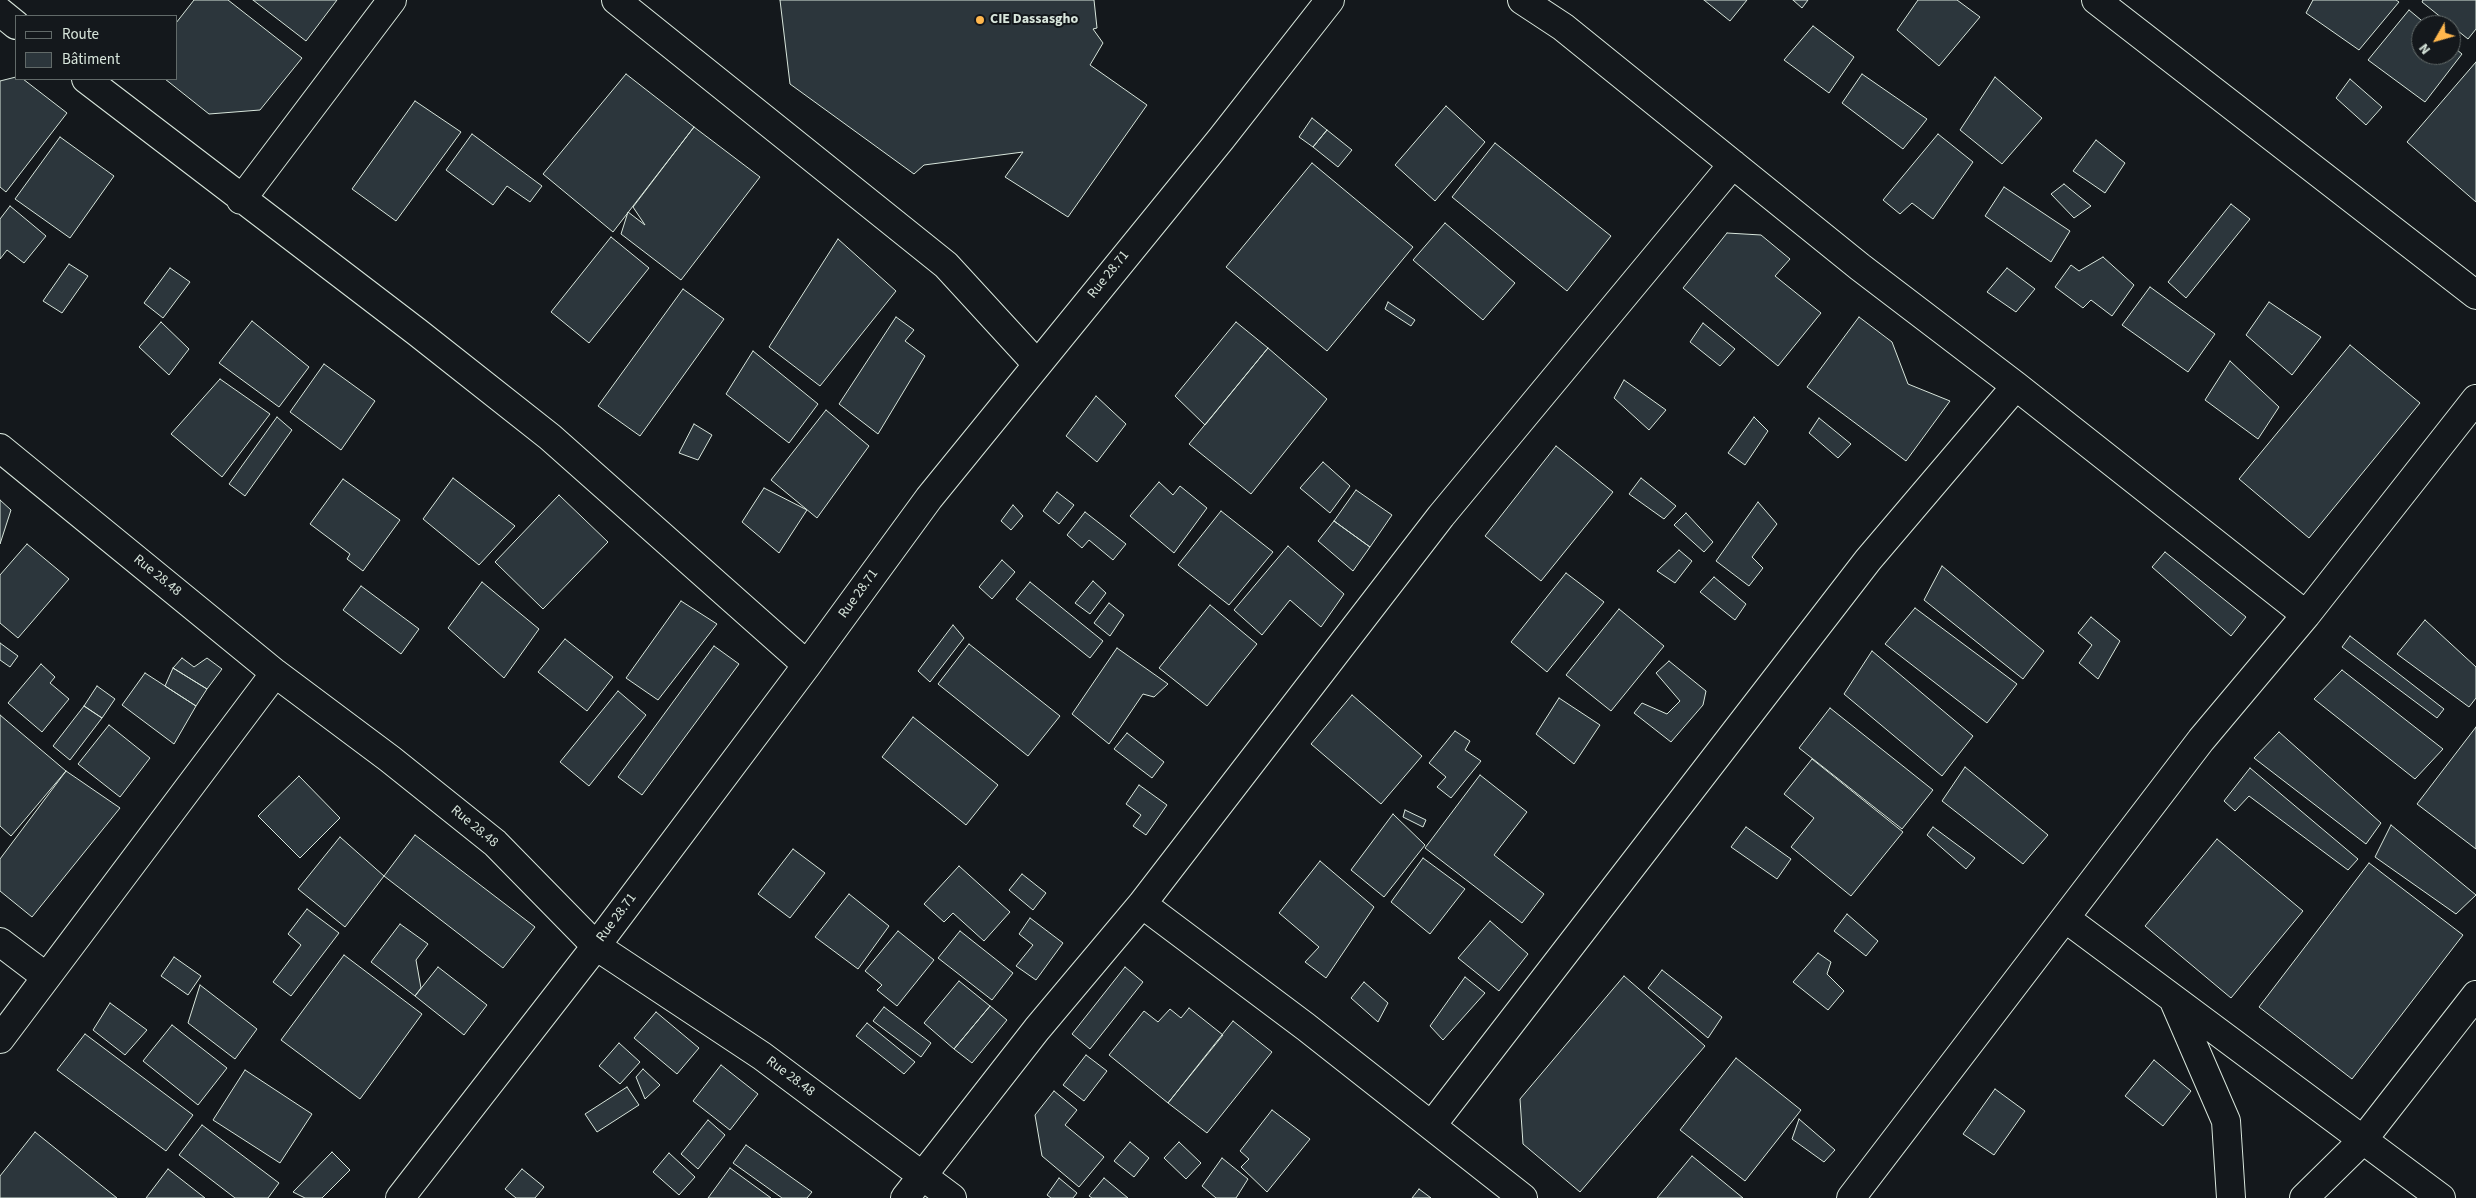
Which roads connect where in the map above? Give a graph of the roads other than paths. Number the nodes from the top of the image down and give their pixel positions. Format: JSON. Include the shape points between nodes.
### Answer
{"nodes":[{"id":1,"x":392,"y":0,"type":"edge"},
{"id":2,"x":616,"y":0,"type":"edge"},
{"id":3,"x":1330,"y":0,"type":"edge"},
{"id":4,"x":1522,"y":0,"type":"edge"},
{"id":5,"x":2096,"y":0,"type":"edge"},
{"id":6,"x":0,"y":12,"type":"edge"},
{"id":7,"x":15,"y":24,"type":"edge"},
{"id":8,"x":87,"y":80,"type":"edge"},
{"id":9,"x":1734,"y":164,"type":"junction"},
{"id":10,"x":241,"y":200,"type":"junction"},
{"id":11,"x":2476,"y":295,"type":"edge"},
{"id":12,"x":1036,"y":363,"type":"junction"},
{"id":13,"x":2016,"y":386,"type":"junction"},
{"id":14,"x":2476,"y":399,"type":"edge"},
{"id":15,"x":0,"y":448,"type":"edge"},
{"id":16,"x":2306,"y":615,"type":"junction"},
{"id":17,"x":808,"y":665,"type":"junction"},
{"id":18,"x":275,"y":673,"type":"junction"},
{"id":19,"x":1142,"y":904,"type":"junction"},
{"id":20,"x":2065,"y":918,"type":"junction"},
{"id":21,"x":0,"y":942,"type":"edge"},
{"id":22,"x":596,"y":946,"type":"junction"},
{"id":23,"x":46,"y":976,"type":"junction"},
{"id":24,"x":2476,"y":995,"type":"edge"},
{"id":25,"x":2174,"y":999,"type":"junction"},
{"id":26,"x":0,"y":1039,"type":"edge"},
{"id":27,"x":1432,"y":1125,"type":"junction"},
{"id":28,"x":2362,"y":1140,"type":"junction"},
{"id":29,"x":922,"y":1176,"type":"junction"},
{"id":30,"x":400,"y":1198,"type":"edge"},
{"id":31,"x":905,"y":1198,"type":"edge"},
{"id":32,"x":952,"y":1198,"type":"edge"},
{"id":33,"x":1523,"y":1198,"type":"edge"},
{"id":34,"x":1851,"y":1198,"type":"edge"},
{"id":35,"x":2231,"y":1198,"type":"edge"},
{"id":36,"x":2304,"y":1198,"type":"edge"},
{"id":37,"x":2441,"y":1198,"type":"edge"}],
"edges":[{"from":1,"to":10,"type":"street"},
{"from":2,"to":12,"type":"street","via":[[946,265]]},
{"from":3,"to":12,"type":"street","name":"Rue 28.71","via":[[1221,139]]},
{"from":4,"to":9,"type":"street","via":[[1563,27]]},
{"from":5,"to":11,"type":"street"},
{"from":6,"to":7,"type":"street"},
{"from":8,"to":10,"type":"street"},
{"from":9,"to":13,"type":"street","via":[[1860,268]]},
{"from":9,"to":19,"type":"street","via":[[1441,516]]},
{"from":10,"to":17,"type":"street","via":[[550,437]]},
{"from":12,"to":17,"type":"street","name":"Rue 28.71","via":[[929,498]]},
{"from":13,"to":16,"type":"street"},
{"from":13,"to":27,"type":"street","via":[[1868,560]]},
{"from":14,"to":16,"type":"street"},
{"from":15,"to":18,"type":"street","name":"Rue 28.48"},
{"from":16,"to":20,"type":"street","via":[[2201,740]]},
{"from":17,"to":22,"type":"street","name":"Rue 28.71"},
{"from":18,"to":22,"type":"street","name":"Rue 28.48","via":[[495,843]]},
{"from":18,"to":23,"type":"street"},
{"from":19,"to":27,"type":"street"},
{"from":19,"to":29,"type":"street","via":[[1037,1029]]},
{"from":20,"to":25,"type":"street"},
{"from":20,"to":34,"type":"street"},
{"from":21,"to":23,"type":"street"},
{"from":22,"to":29,"type":"street","name":"Rue 28.48","via":[[762,1056]]},
{"from":22,"to":30,"type":"street","name":"Rue 28.71"},
{"from":23,"to":26,"type":"street"},
{"from":24,"to":28,"type":"street"},
{"from":25,"to":28,"type":"street"},
{"from":25,"to":35,"type":"street","via":[[2226,1122]]},
{"from":27,"to":33,"type":"street"},
{"from":28,"to":36,"type":"street"},
{"from":28,"to":37,"type":"street"},
{"from":29,"to":31,"type":"street"},
{"from":29,"to":32,"type":"street","name":"Rue 28.48"}]}
